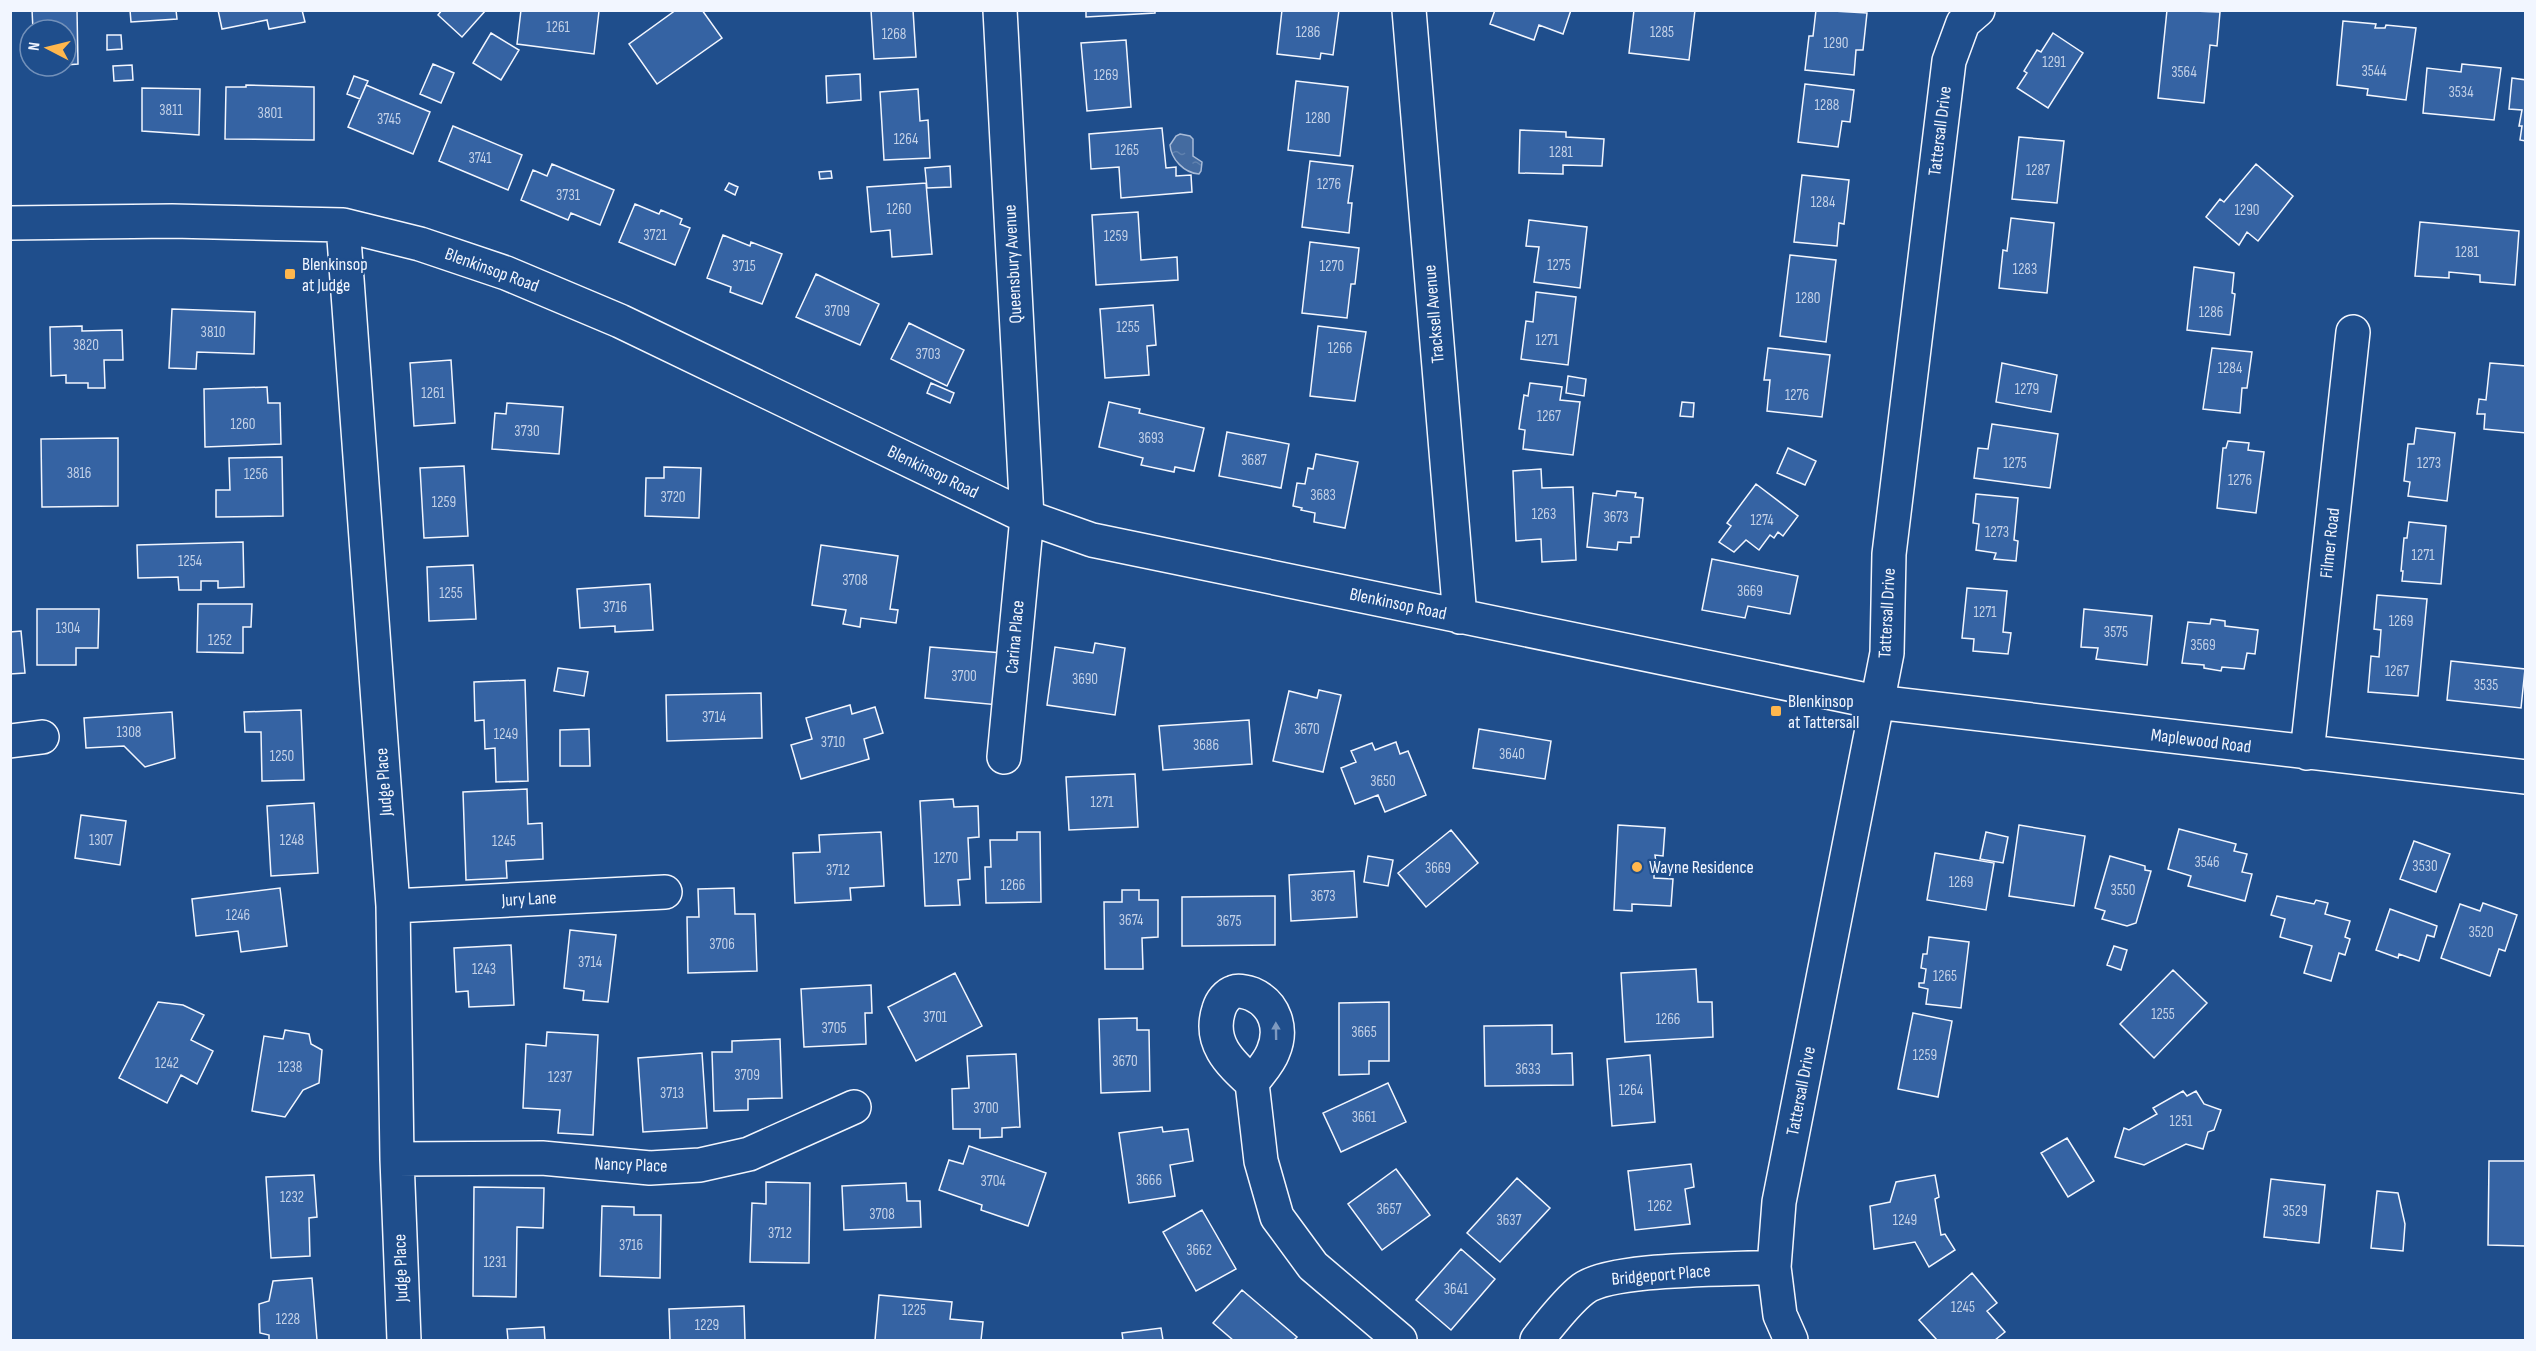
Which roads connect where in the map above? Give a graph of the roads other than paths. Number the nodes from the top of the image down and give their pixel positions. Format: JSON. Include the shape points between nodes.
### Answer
{"nodes":[{"id":1,"x":1000,"y":10,"type":"edge"},
{"id":2,"x":1409,"y":10,"type":"edge"},
{"id":3,"x":1971,"y":17,"type":"edge"},
{"id":4,"x":10,"y":223,"type":"edge"},
{"id":5,"x":344,"y":225,"type":"junction"},
{"id":6,"x":2353,"y":332,"type":"dead end"},
{"id":7,"x":1027,"y":517,"type":"junction"},
{"id":8,"x":1460,"y":616,"type":"junction"},
{"id":9,"x":1876,"y":702,"type":"junction"},
{"id":10,"x":2307,"y":753,"type":"junction"},
{"id":11,"x":1004,"y":757,"type":"dead end"},
{"id":12,"x":2526,"y":777,"type":"edge"},
{"id":13,"x":665,"y":892,"type":"dead end"},
{"id":14,"x":393,"y":906,"type":"junction"},
{"id":15,"x":1252,"y":1083,"type":"dead end"},
{"id":16,"x":854,"y":1107,"type":"dead end"},
{"id":17,"x":397,"y":1159,"type":"junction"},
{"id":18,"x":1774,"y":1267,"type":"junction"},
{"id":19,"x":404,"y":1341,"type":"edge"},
{"id":20,"x":1400,"y":1341,"type":"edge"},
{"id":21,"x":1537,"y":1341,"type":"edge"},
{"id":22,"x":1791,"y":1341,"type":"edge"}],
"edges":[{"from":1,"to":7,"type":"street","name":"Queensbury Avenue"},
{"from":2,"to":8,"type":"street","name":"Tracksell Avenue"},
{"from":3,"to":9,"type":"street","name":"Tattersall Drive","via":[[1948,61],[1889,554],[1887,653]]},
{"from":4,"to":5,"type":"street","name":"Blenkinsop Road"},
{"from":5,"to":7,"type":"street","name":"Blenkinsop Road","via":[[420,244],[506,273],[620,321]]},
{"from":5,"to":14,"type":"street","name":"Judge Place"},
{"from":6,"to":10,"type":"street","name":"Filmer Road"},
{"from":7,"to":8,"type":"street","name":"Blenkinsop Road","via":[[1092,540]]},
{"from":7,"to":11,"type":"street","name":"Carina Place"},
{"from":8,"to":9,"type":"street","name":"Blenkinsop Road"},
{"from":9,"to":10,"type":"street","name":"Maplewood Road"},
{"from":9,"to":18,"type":"street","name":"Tattersall Drive","via":[[1779,1202]]},
{"from":10,"to":12,"type":"street","name":"Maplewood Road"},
{"from":13,"to":14,"type":"street","name":"Jury Lane"},
{"from":14,"to":17,"type":"street","name":"Judge Place"},
{"from":15,"to":20,"type":"street","via":[[1261,1161],[1277,1217],[1313,1266]]},
{"from":16,"to":17,"type":"street","name":"Nancy Place","via":[[749,1154],[700,1165],[650,1168],[509,1157]]},
{"from":17,"to":19,"type":"street","name":"Judge Place"},
{"from":18,"to":21,"type":"street","name":"Bridgeport Place","via":[[1606,1279],[1583,1288]]},
{"from":18,"to":22,"type":"street","name":"Tattersall Drive","via":[[1780,1315]]}]}
